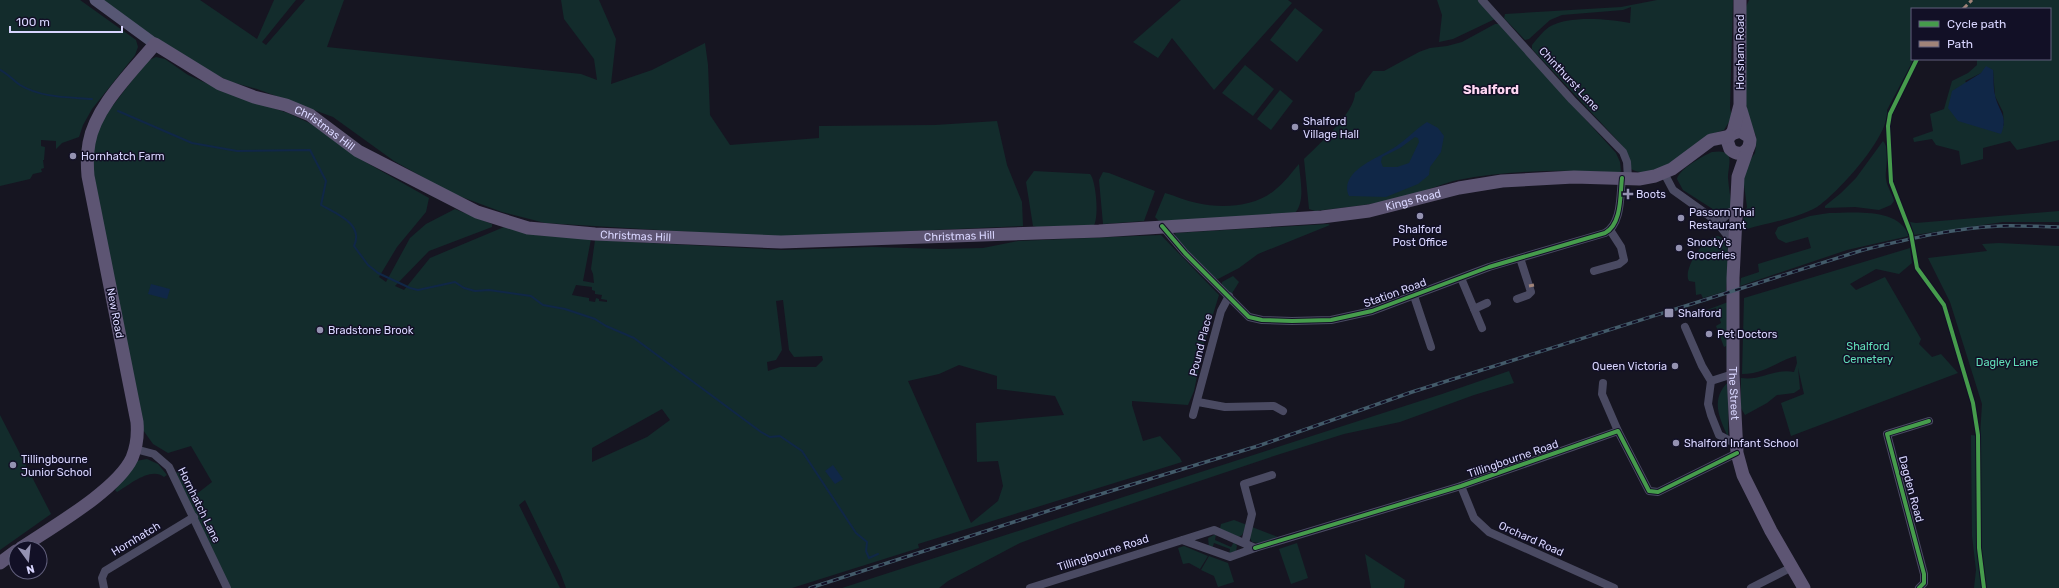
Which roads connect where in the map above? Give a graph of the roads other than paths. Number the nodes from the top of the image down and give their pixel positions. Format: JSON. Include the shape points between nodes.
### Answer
{"nodes":[{"id":1,"x":95,"y":0,"type":"edge"},
{"id":2,"x":1482,"y":0,"type":"edge"},
{"id":3,"x":1740,"y":0,"type":"edge"},
{"id":4,"x":155,"y":44,"type":"junction"},
{"id":5,"x":1740,"y":105,"type":"junction"},
{"id":6,"x":1748,"y":136,"type":"junction"},
{"id":7,"x":1731,"y":142,"type":"junction"},
{"id":8,"x":1747,"y":151,"type":"junction"},
{"id":9,"x":1664,"y":173,"type":"junction"},
{"id":10,"x":1738,"y":177,"type":"junction"},
{"id":11,"x":1625,"y":178,"type":"junction"},
{"id":12,"x":1736,"y":211,"type":"junction"},
{"id":13,"x":1718,"y":223,"type":"junction"},
{"id":14,"x":1162,"y":226,"type":"junction"},
{"id":15,"x":1610,"y":230,"type":"junction"},
{"id":16,"x":1735,"y":245,"type":"junction"},
{"id":17,"x":1520,"y":258,"type":"junction"},
{"id":18,"x":1594,"y":271,"type":"dead end"},
{"id":19,"x":1461,"y":278,"type":"junction"},
{"id":20,"x":1733,"y":278,"type":"joint"},
{"id":21,"x":1228,"y":296,"type":"junction"},
{"id":22,"x":1414,"y":296,"type":"junction"},
{"id":23,"x":1518,"y":299,"type":"dead end"},
{"id":24,"x":1487,"y":303,"type":"dead end"},
{"id":25,"x":1474,"y":308,"type":"junction"},
{"id":26,"x":1685,"y":327,"type":"dead end"},
{"id":27,"x":1482,"y":328,"type":"dead end"},
{"id":28,"x":1431,"y":347,"type":"dead end"},
{"id":29,"x":1733,"y":374,"type":"junction"},
{"id":30,"x":1711,"y":381,"type":"junction"},
{"id":31,"x":1602,"y":383,"type":"dead end"},
{"id":32,"x":1198,"y":402,"type":"junction"},
{"id":33,"x":1283,"y":411,"type":"dead end"},
{"id":34,"x":1193,"y":415,"type":"dead end"},
{"id":35,"x":1928,"y":421,"type":"dead end"},
{"id":36,"x":1618,"y":432,"type":"junction"},
{"id":37,"x":135,"y":449,"type":"junction"},
{"id":38,"x":1736,"y":449,"type":"junction"},
{"id":39,"x":1272,"y":475,"type":"dead end"},
{"id":40,"x":1461,"y":486,"type":"junction"},
{"id":41,"x":194,"y":517,"type":"junction"},
{"id":42,"x":32,"y":540,"type":"edge"},
{"id":43,"x":1182,"y":540,"type":"junction"},
{"id":44,"x":1245,"y":543,"type":"junction"},
{"id":45,"x":1255,"y":548,"type":"junction"},
{"id":46,"x":1792,"y":567,"type":"junction"},
{"id":47,"x":104,"y":588,"type":"edge"},
{"id":48,"x":227,"y":588,"type":"edge"},
{"id":49,"x":1030,"y":588,"type":"edge"},
{"id":50,"x":1614,"y":588,"type":"edge"},
{"id":51,"x":1751,"y":588,"type":"edge"},
{"id":52,"x":1804,"y":588,"type":"edge"},
{"id":53,"x":1919,"y":588,"type":"edge"}],
"edges":[{"from":1,"to":4,"type":"main road"},
{"from":2,"to":11,"type":"street","name":"Chinthurst Lane","via":[[1572,100],[1623,152],[1627,162]]},
{"from":3,"to":5,"type":"main road","name":"Horsham Road"},
{"from":4,"to":14,"type":"main road","name":"Christmas Hill","via":[[220,84],[310,115],[358,151],[450,200],[503,222],[528,228],[595,234],[780,242],[1099,231]]},
{"from":4,"to":37,"type":"main road","name":"New Road","via":[[101,112],[89,142],[87,159],[88,176],[137,422]]},
{"from":5,"to":6,"type":"main road","name":"Horsham Road"},
{"from":5,"to":7,"type":"main road","name":"Horsham Road"},
{"from":6,"to":7,"type":"main road","via":[[1741,131]]},
{"from":6,"to":8,"type":"main road","name":"Horsham Road","via":[[1750,144]]},
{"from":7,"to":8,"type":"main road","via":[[1740,154]]},
{"from":7,"to":9,"type":"main road","name":"Kings Road","via":[[1702,147]]},
{"from":7,"to":10,"type":"main road","name":"Horsham Road"},
{"from":8,"to":10,"type":"main road","name":"Horsham Road"},
{"from":9,"to":11,"type":"main road","name":"Kings Road","via":[[1644,178]]},
{"from":9,"to":13,"type":"street","via":[[1673,190]]},
{"from":10,"to":12,"type":"main road","name":"Horsham Road"},
{"from":11,"to":14,"type":"main road","name":"Kings Road","via":[[1574,177],[1502,181],[1459,188],[1353,214]]},
{"from":11,"to":15,"type":"street","via":[[1616,219]]},
{"from":12,"to":13,"type":"street","via":[[1730,212]]},
{"from":12,"to":16,"type":"main road","name":"Horsham Road"},
{"from":13,"to":16,"type":"street"},
{"from":14,"to":21,"type":"street","name":"Station Road"},
{"from":15,"to":17,"type":"street","name":"Station Road"},
{"from":15,"to":18,"type":"street","via":[[1621,246],[1624,260],[1619,264]]},
{"from":16,"to":20,"type":"main road","name":"Horsham Road"},
{"from":17,"to":19,"type":"street","name":"Station Road"},
{"from":17,"to":23,"type":"street","via":[[1531,292],[1528,296]]},
{"from":19,"to":22,"type":"street","name":"Station Road"},
{"from":19,"to":25,"type":"street"},
{"from":20,"to":29,"type":"main road","name":"The Street"},
{"from":21,"to":22,"type":"street","name":"Station Road","via":[[1252,318],[1327,321],[1372,311]]},
{"from":21,"to":32,"type":"street","name":"Pound Place","via":[[1221,311]]},
{"from":22,"to":28,"type":"street"},
{"from":24,"to":25,"type":"street"},
{"from":25,"to":27,"type":"street"},
{"from":26,"to":30,"type":"street"},
{"from":29,"to":30,"type":"street"},
{"from":29,"to":38,"type":"main road","name":"The Street"},
{"from":30,"to":38,"type":"street","via":[[1708,404],[1711,415],[1719,434]]},
{"from":31,"to":36,"type":"street","via":[[1602,394]]},
{"from":32,"to":33,"type":"street","via":[[1225,407],[1274,406]]},
{"from":32,"to":34,"type":"street","name":"Pound Place"},
{"from":35,"to":53,"type":"street","name":"Dagden Road","via":[[1887,434],[1924,574],[1924,583]]},
{"from":36,"to":38,"type":"street","via":[[1649,491],[1658,492]]},
{"from":36,"to":40,"type":"street","name":"Tillingbourne Road"},
{"from":37,"to":41,"type":"street","name":"Hornhatch Lane","via":[[154,454],[169,468]]},
{"from":37,"to":42,"type":"main road","name":"New Road","via":[[126,468],[114,482]]},
{"from":38,"to":46,"type":"main road","name":"The Street","via":[[1743,475]]},
{"from":39,"to":44,"type":"street","via":[[1244,484],[1252,514]]},
{"from":40,"to":45,"type":"street","name":"Tillingbourne Road"},
{"from":40,"to":50,"type":"street","name":"Orchard Road","via":[[1474,518],[1489,532]]},
{"from":41,"to":47,"type":"street","name":"Hornhatch","via":[[105,571],[102,578]]},
{"from":41,"to":48,"type":"street","name":"Hornhatch Lane"},
{"from":43,"to":44,"type":"street","name":"Tillingbourne Road","via":[[1214,530]]},
{"from":43,"to":45,"type":"street","name":"Tillingbourne Road","via":[[1230,557]]},
{"from":43,"to":49,"type":"street","name":"Tillingbourne Road"},
{"from":44,"to":45,"type":"street","name":"Tillingbourne Road"},
{"from":46,"to":51,"type":"street"},
{"from":46,"to":52,"type":"main road","name":"The Street"}]}
